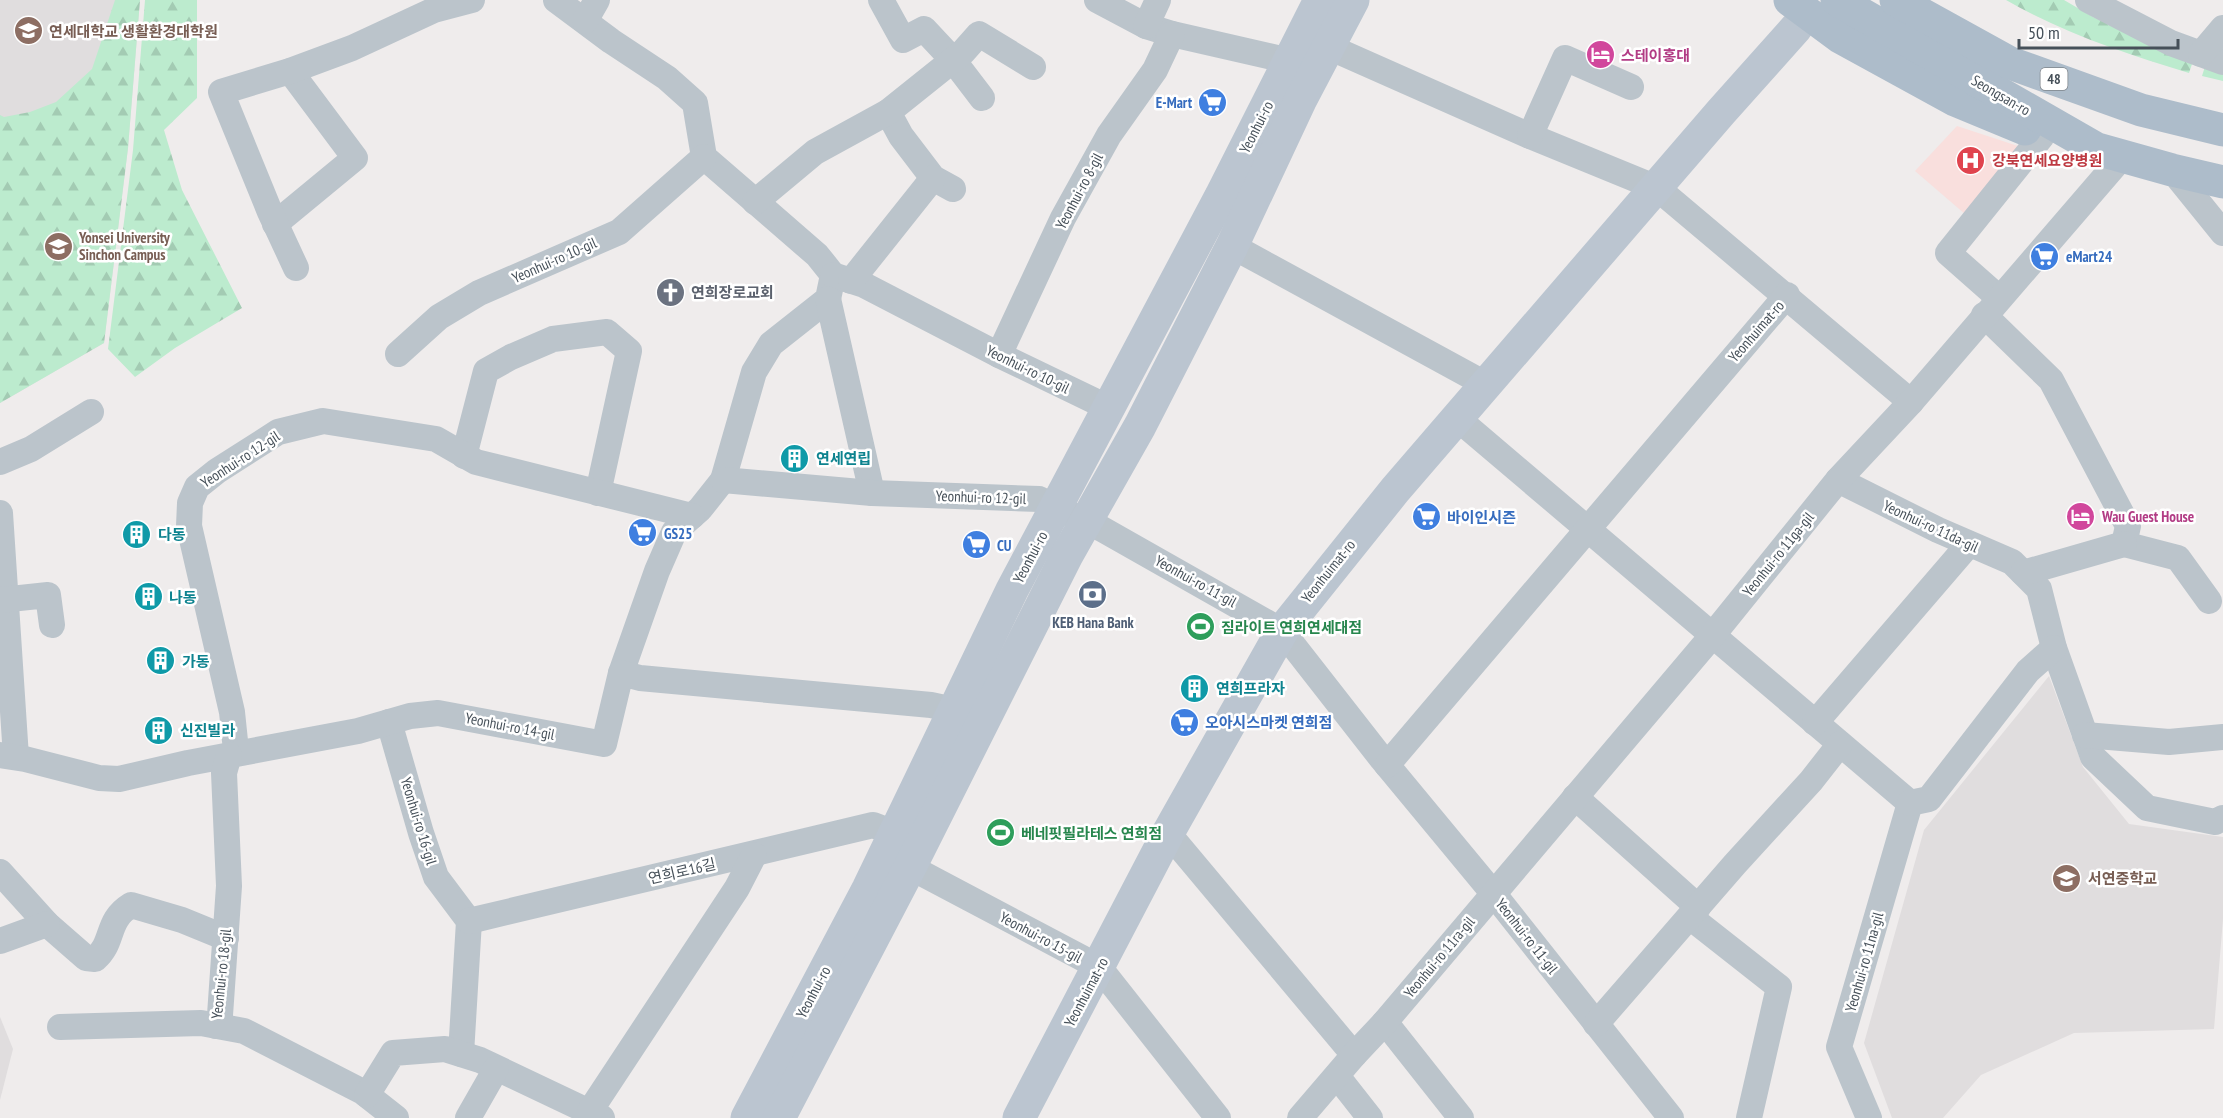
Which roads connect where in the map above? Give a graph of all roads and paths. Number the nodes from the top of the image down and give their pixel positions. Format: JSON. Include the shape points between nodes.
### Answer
{"nodes":[{"id":1,"x":472,"y":0,"type":"edge"},
{"id":2,"x":556,"y":0,"type":"edge"},
{"id":3,"x":881,"y":0,"type":"edge"},
{"id":4,"x":1097,"y":0,"type":"edge"},
{"id":5,"x":1158,"y":0,"type":"edge"},
{"id":6,"x":1320,"y":0,"type":"edge"},
{"id":7,"x":1353,"y":0,"type":"edge"},
{"id":8,"x":1837,"y":0,"type":"edge"},
{"id":9,"x":1896,"y":0,"type":"edge"},
{"id":10,"x":2088,"y":0,"type":"edge"},
{"id":11,"x":591,"y":11,"type":"edge"},
{"id":12,"x":1793,"y":14,"type":"edge"},
{"id":13,"x":1146,"y":26,"type":"junction"},
{"id":14,"x":2223,"y":28,"type":"edge"},
{"id":15,"x":1172,"y":34,"type":"junction"},
{"id":16,"x":1329,"y":47,"type":"junction"},
{"id":17,"x":2212,"y":58,"type":"edge"},
{"id":18,"x":953,"y":60,"type":"junction"},
{"id":19,"x":1290,"y":61,"type":"junction"},
{"id":20,"x":1032,"y":67,"type":"dead end"},
{"id":21,"x":290,"y":71,"type":"junction"},
{"id":22,"x":1631,"y":87,"type":"dead end"},
{"id":23,"x":982,"y":98,"type":"dead end"},
{"id":24,"x":888,"y":112,"type":"junction"},
{"id":25,"x":2223,"y":130,"type":"edge"},
{"id":26,"x":1530,"y":136,"type":"junction"},
{"id":27,"x":2042,"y":136,"type":"junction"},
{"id":28,"x":2109,"y":153,"type":"junction"},
{"id":29,"x":704,"y":157,"type":"junction"},
{"id":30,"x":2172,"y":170,"type":"junction"},
{"id":31,"x":2223,"y":182,"type":"edge"},
{"id":32,"x":1657,"y":188,"type":"junction"},
{"id":33,"x":755,"y":202,"type":"junction"},
{"id":34,"x":275,"y":224,"type":"junction"},
{"id":35,"x":2223,"y":233,"type":"edge"},
{"id":36,"x":1232,"y":246,"type":"junction"},
{"id":37,"x":296,"y":268,"type":"dead end"},
{"id":38,"x":837,"y":285,"type":"junction"},
{"id":39,"x":1786,"y":296,"type":"junction"},
{"id":40,"x":1992,"y":306,"type":"junction"},
{"id":41,"x":398,"y":354,"type":"dead end"},
{"id":42,"x":999,"y":355,"type":"junction"},
{"id":43,"x":1487,"y":385,"type":"junction"},
{"id":44,"x":1911,"y":402,"type":"junction"},
{"id":45,"x":1109,"y":408,"type":"junction"},
{"id":46,"x":92,"y":412,"type":"dead end"},
{"id":47,"x":1458,"y":419,"type":"junction"},
{"id":48,"x":464,"y":456,"type":"junction"},
{"id":49,"x":0,"y":462,"type":"edge"},
{"id":50,"x":723,"y":480,"type":"junction"},
{"id":51,"x":1838,"y":480,"type":"junction"},
{"id":52,"x":598,"y":493,"type":"junction"},
{"id":53,"x":872,"y":493,"type":"junction"},
{"id":54,"x":1056,"y":506,"type":"junction"},
{"id":55,"x":0,"y":513,"type":"edge"},
{"id":56,"x":692,"y":516,"type":"junction"},
{"id":57,"x":1086,"y":520,"type":"junction"},
{"id":58,"x":1586,"y":530,"type":"junction"},
{"id":59,"x":1969,"y":544,"type":"junction"},
{"id":60,"x":2124,"y":544,"type":"junction"},
{"id":61,"x":2023,"y":573,"type":"junction"},
{"id":62,"x":3,"y":600,"type":"edge"},
{"id":63,"x":2209,"y":601,"type":"dead end"},
{"id":64,"x":52,"y":625,"type":"dead end"},
{"id":65,"x":1282,"y":631,"type":"junction"},
{"id":66,"x":1712,"y":636,"type":"junction"},
{"id":67,"x":2054,"y":648,"type":"junction"},
{"id":68,"x":621,"y":673,"type":"junction"},
{"id":69,"x":954,"y":710,"type":"junction"},
{"id":70,"x":390,"y":722,"type":"junction"},
{"id":71,"x":1815,"y":723,"type":"junction"},
{"id":72,"x":2085,"y":735,"type":"junction"},
{"id":73,"x":2223,"y":737,"type":"edge"},
{"id":74,"x":1840,"y":744,"type":"junction"},
{"id":75,"x":232,"y":748,"type":"junction"},
{"id":76,"x":8,"y":756,"type":"edge"},
{"id":77,"x":1387,"y":765,"type":"junction"},
{"id":78,"x":1575,"y":796,"type":"junction"},
{"id":79,"x":1910,"y":803,"type":"junction"},
{"id":80,"x":2223,"y":818,"type":"edge"},
{"id":81,"x":894,"y":833,"type":"junction"},
{"id":82,"x":1168,"y":833,"type":"junction"},
{"id":83,"x":754,"y":855,"type":"junction"},
{"id":84,"x":910,"y":867,"type":"junction"},
{"id":85,"x":0,"y":872,"type":"edge"},
{"id":86,"x":1493,"y":893,"type":"junction"},
{"id":87,"x":1694,"y":912,"type":"junction"},
{"id":88,"x":469,"y":921,"type":"junction"},
{"id":89,"x":46,"y":924,"type":"junction"},
{"id":90,"x":226,"y":938,"type":"junction"},
{"id":91,"x":0,"y":941,"type":"edge"},
{"id":92,"x":1099,"y":967,"type":"junction"},
{"id":93,"x":1385,"y":1022,"type":"junction"},
{"id":94,"x":1596,"y":1024,"type":"junction"},
{"id":95,"x":216,"y":1026,"type":"junction"},
{"id":96,"x":60,"y":1027,"type":"dead end"},
{"id":97,"x":461,"y":1054,"type":"junction"},
{"id":98,"x":1354,"y":1055,"type":"junction"},
{"id":99,"x":496,"y":1069,"type":"junction"},
{"id":100,"x":1337,"y":1076,"type":"junction"},
{"id":101,"x":367,"y":1095,"type":"junction"},
{"id":102,"x":596,"y":1115,"type":"edge"},
{"id":103,"x":760,"y":1116,"type":"edge"},
{"id":104,"x":396,"y":1118,"type":"edge"},
{"id":105,"x":468,"y":1118,"type":"edge"},
{"id":106,"x":1019,"y":1118,"type":"edge"},
{"id":107,"x":1218,"y":1118,"type":"edge"},
{"id":108,"x":1300,"y":1118,"type":"edge"},
{"id":109,"x":1370,"y":1118,"type":"edge"},
{"id":110,"x":1461,"y":1118,"type":"edge"},
{"id":111,"x":1671,"y":1118,"type":"edge"},
{"id":112,"x":1749,"y":1118,"type":"edge"},
{"id":113,"x":1869,"y":1118,"type":"edge"}],
"edges":[{"from":1,"to":21,"type":"street","via":[[435,10]]},
{"from":2,"to":11,"type":"street"},
{"from":3,"to":18,"type":"street","via":[[903,40],[924,29]]},
{"from":4,"to":13,"type":"street"},
{"from":5,"to":13,"type":"street"},
{"from":6,"to":19,"type":"main road","name":"Yeonhui-ro"},
{"from":7,"to":16,"type":"main road","name":"Yeonhui-ro"},
{"from":8,"to":28,"type":"main road","name":"Seongsan-ro"},
{"from":9,"to":25,"type":"main road","number":"48","via":[[2010,63],[2141,110]]},
{"from":10,"to":17,"type":"street","via":[[2171,44]]},
{"from":11,"to":29,"type":"street","via":[[695,103]]},
{"from":12,"to":27,"type":"main road","via":[[1955,100]]},
{"from":12,"to":32,"type":"main road","name":"Yeonhuimat-ro","via":[[1721,112]]},
{"from":13,"to":15,"type":"street"},
{"from":14,"to":17,"type":"street"},
{"from":15,"to":19,"type":"street"},
{"from":15,"to":42,"type":"street","name":"Yeonhui-ro 8-gil","via":[[1155,70],[1109,135],[1063,218]]},
{"from":16,"to":26,"type":"street"},
{"from":16,"to":36,"type":"main road","name":"Yeonhui-ro","via":[[1300,99]]},
{"from":18,"to":20,"type":"street","via":[[979,34]]},
{"from":18,"to":23,"type":"street"},
{"from":18,"to":24,"type":"street"},
{"from":19,"to":45,"type":"main road","name":"Yeonhui-ro"},
{"from":21,"to":34,"type":"street","via":[[355,158]]},
{"from":21,"to":34,"type":"street","via":[[220,92]]},
{"from":22,"to":26,"type":"street","via":[[1556,54]]},
{"from":24,"to":33,"type":"street","via":[[815,152]]},
{"from":24,"to":38,"type":"street","via":[[901,136],[943,184]]},
{"from":26,"to":32,"type":"street"},
{"from":27,"to":28,"type":"main road"},
{"from":27,"to":40,"type":"street","via":[[1948,253]]},
{"from":28,"to":30,"type":"main road","name":"Seongsan-ro"},
{"from":28,"to":40,"type":"street","name":"Yeonhui-ro 11ga-gil"},
{"from":29,"to":33,"type":"street","name":"Yeonhui-ro 10-gil"},
{"from":29,"to":41,"type":"street","name":"Yeonhui-ro 10-gil","via":[[619,232],[478,293],[439,317]]},
{"from":30,"to":31,"type":"main road","name":"Seongsan-ro"},
{"from":30,"to":35,"type":"street"},
{"from":32,"to":39,"type":"street","name":"Yeonhuimat-ro"},
{"from":32,"to":43,"type":"main road","name":"Yeonhuimat-ro"},
{"from":33,"to":38,"type":"street","name":"Yeonhui-ro 10-gil","via":[[817,255]]},
{"from":34,"to":37,"type":"street"},
{"from":36,"to":43,"type":"street"},
{"from":36,"to":57,"type":"main road","name":"Yeonhui-ro","via":[[1140,426]]},
{"from":38,"to":42,"type":"street","name":"Yeonhui-ro 10-gil","via":[[864,285]]},
{"from":38,"to":50,"type":"street","via":[[771,344],[754,372]]},
{"from":38,"to":53,"type":"street"},
{"from":39,"to":44,"type":"street","name":"Yeonhuimat-ro"},
{"from":39,"to":58,"type":"street","name":"Yeonhuimat-ro"},
{"from":40,"to":44,"type":"street","name":"Yeonhui-ro 11ga-gil"},
{"from":40,"to":60,"type":"street","via":[[2051,380],[2128,526]]},
{"from":42,"to":45,"type":"street","name":"Yeonhui-ro 10-gil"},
{"from":43,"to":47,"type":"main road","name":"Yeonhuimat-ro"},
{"from":44,"to":51,"type":"street","name":"Yeonhui-ro 11ga-gil"},
{"from":45,"to":54,"type":"main road","name":"Yeonhui-ro"},
{"from":46,"to":49,"type":"street","via":[[31,449]]},
{"from":47,"to":58,"type":"street"},
{"from":47,"to":65,"type":"main road","name":"Yeonhuimat-ro","via":[[1359,533]]},
{"from":48,"to":52,"type":"street","name":"Yeonhui-ro 12-gil"},
{"from":48,"to":52,"type":"street","via":[[486,371],[553,339],[607,332],[629,351]]},
{"from":48,"to":75,"type":"street","name":"Yeonhui-ro 12-gil","via":[[436,439],[323,421],[278,432],[197,487],[190,503],[189,526],[230,702]]},
{"from":50,"to":53,"type":"street","name":"Yeonhui-ro 12-gil"},
{"from":50,"to":56,"type":"street"},
{"from":51,"to":59,"type":"street","name":"Yeonhui-ro 11da-gil"},
{"from":51,"to":66,"type":"street","name":"Yeonhui-ro 11ga-gil"},
{"from":52,"to":56,"type":"street","name":"Yeonhui-ro 12-gil"},
{"from":53,"to":54,"type":"street","name":"Yeonhui-ro 12-gil","via":[[1039,499]]},
{"from":54,"to":57,"type":"street","name":"Yeonhui-ro 12-gil"},
{"from":54,"to":69,"type":"main road","name":"Yeonhui-ro"},
{"from":55,"to":62,"type":"street","name":"Yeonhui-ro 14-gil"},
{"from":56,"to":68,"type":"street","via":[[674,532]]},
{"from":57,"to":65,"type":"street","name":"Yeonhui-ro 11-gil"},
{"from":57,"to":84,"type":"main road","name":"Yeonhui-ro"},
{"from":58,"to":66,"type":"street"},
{"from":58,"to":77,"type":"street"},
{"from":59,"to":61,"type":"street","name":"Yeonhui-ro 11da-gil","via":[[2012,562]]},
{"from":59,"to":71,"type":"street"},
{"from":60,"to":61,"type":"street"},
{"from":60,"to":63,"type":"street","via":[[2178,558]]},
{"from":61,"to":67,"type":"street","name":"Yeonhui-ro 11da-gil","via":[[2039,589]]},
{"from":62,"to":64,"type":"street","via":[[48,596]]},
{"from":62,"to":76,"type":"street","name":"Yeonhui-ro 14-gil"},
{"from":65,"to":77,"type":"street","name":"Yeonhui-ro 11-gil"},
{"from":65,"to":82,"type":"main road","name":"Yeonhuimat-ro"},
{"from":66,"to":71,"type":"street"},
{"from":66,"to":78,"type":"street","name":"Yeonhui-ro 11ga-gil"},
{"from":67,"to":72,"type":"street","name":"Yeonhui-ro 11da-gil"},
{"from":67,"to":79,"type":"street","via":[[2028,671],[1929,799]]},
{"from":68,"to":69,"type":"street"},
{"from":68,"to":70,"type":"street","name":"Yeonhui-ro 14-gil","via":[[604,744],[438,712]]},
{"from":69,"to":81,"type":"main road","name":"Yeonhui-ro"},
{"from":70,"to":75,"type":"street","name":"Yeonhui-ro 14-gil","via":[[358,731]]},
{"from":70,"to":88,"type":"street","name":"Yeonhui-ro 16-gil","via":[[436,877]]},
{"from":71,"to":74,"type":"street"},
{"from":72,"to":73,"type":"street","via":[[2169,742]]},
{"from":72,"to":80,"type":"street","name":"Yeonhui-ro 11da-gil","via":[[2093,757],[2147,808],[2215,822]]},
{"from":74,"to":79,"type":"street"},
{"from":74,"to":87,"type":"street"},
{"from":75,"to":76,"type":"street","name":"Yeonhui-ro 14-gil","via":[[119,779],[99,778]]},
{"from":75,"to":90,"type":"street","name":"Yeonhui-ro 18-gil","via":[[224,773],[229,885]]},
{"from":77,"to":86,"type":"street","name":"Yeonhui-ro 11-gil"},
{"from":78,"to":86,"type":"street","name":"Yeonhui-ro 11ga-gil"},
{"from":78,"to":87,"type":"street"},
{"from":79,"to":113,"type":"street","name":"Yeonhui-ro 11na-gil","via":[[1839,1047]]},
{"from":81,"to":83,"type":"street","name":"연희로16길","via":[[873,825]]},
{"from":81,"to":103,"type":"main road","name":"Yeonhui-ro"},
{"from":82,"to":92,"type":"main road","name":"Yeonhuimat-ro"},
{"from":82,"to":98,"type":"street"},
{"from":83,"to":88,"type":"street","name":"연희로16길"},
{"from":83,"to":102,"type":"street"},
{"from":84,"to":92,"type":"street","name":"Yeonhui-ro 15-gil"},
{"from":84,"to":103,"type":"main road","name":"Yeonhui-ro"},
{"from":85,"to":89,"type":"street"},
{"from":86,"to":93,"type":"street","name":"Yeonhui-ro 11ra-gil"},
{"from":86,"to":94,"type":"street","name":"Yeonhui-ro 11-gil"},
{"from":87,"to":94,"type":"street"},
{"from":87,"to":112,"type":"street","via":[[1779,987]]},
{"from":88,"to":97,"type":"street"},
{"from":89,"to":90,"type":"street","via":[[86,958],[95,959],[103,952],[119,913],[131,905]]},
{"from":89,"to":91,"type":"street"},
{"from":90,"to":95,"type":"street","name":"Yeonhui-ro 18-gil"},
{"from":92,"to":106,"type":"main road","name":"Yeonhuimat-ro"},
{"from":92,"to":107,"type":"street","name":"Yeonhui-ro 15-gil"},
{"from":93,"to":98,"type":"street","name":"Yeonhui-ro 11ra-gil"},
{"from":93,"to":110,"type":"street"},
{"from":94,"to":111,"type":"street","name":"Yeonhui-ro 11-gil"},
{"from":95,"to":96,"type":"street","via":[[201,1023]]},
{"from":95,"to":101,"type":"street","name":"Yeonhui-ro 18-gil","via":[[244,1031]]},
{"from":97,"to":99,"type":"street"},
{"from":97,"to":101,"type":"street","via":[[445,1049],[393,1053]]},
{"from":98,"to":100,"type":"street","name":"Yeonhui-ro 11ra-gil"},
{"from":99,"to":102,"type":"street"},
{"from":99,"to":105,"type":"street"},
{"from":100,"to":108,"type":"street","name":"Yeonhui-ro 11ra-gil"},
{"from":100,"to":109,"type":"street"},
{"from":101,"to":104,"type":"street","name":"Yeonhui-ro 18-gil"}]}
